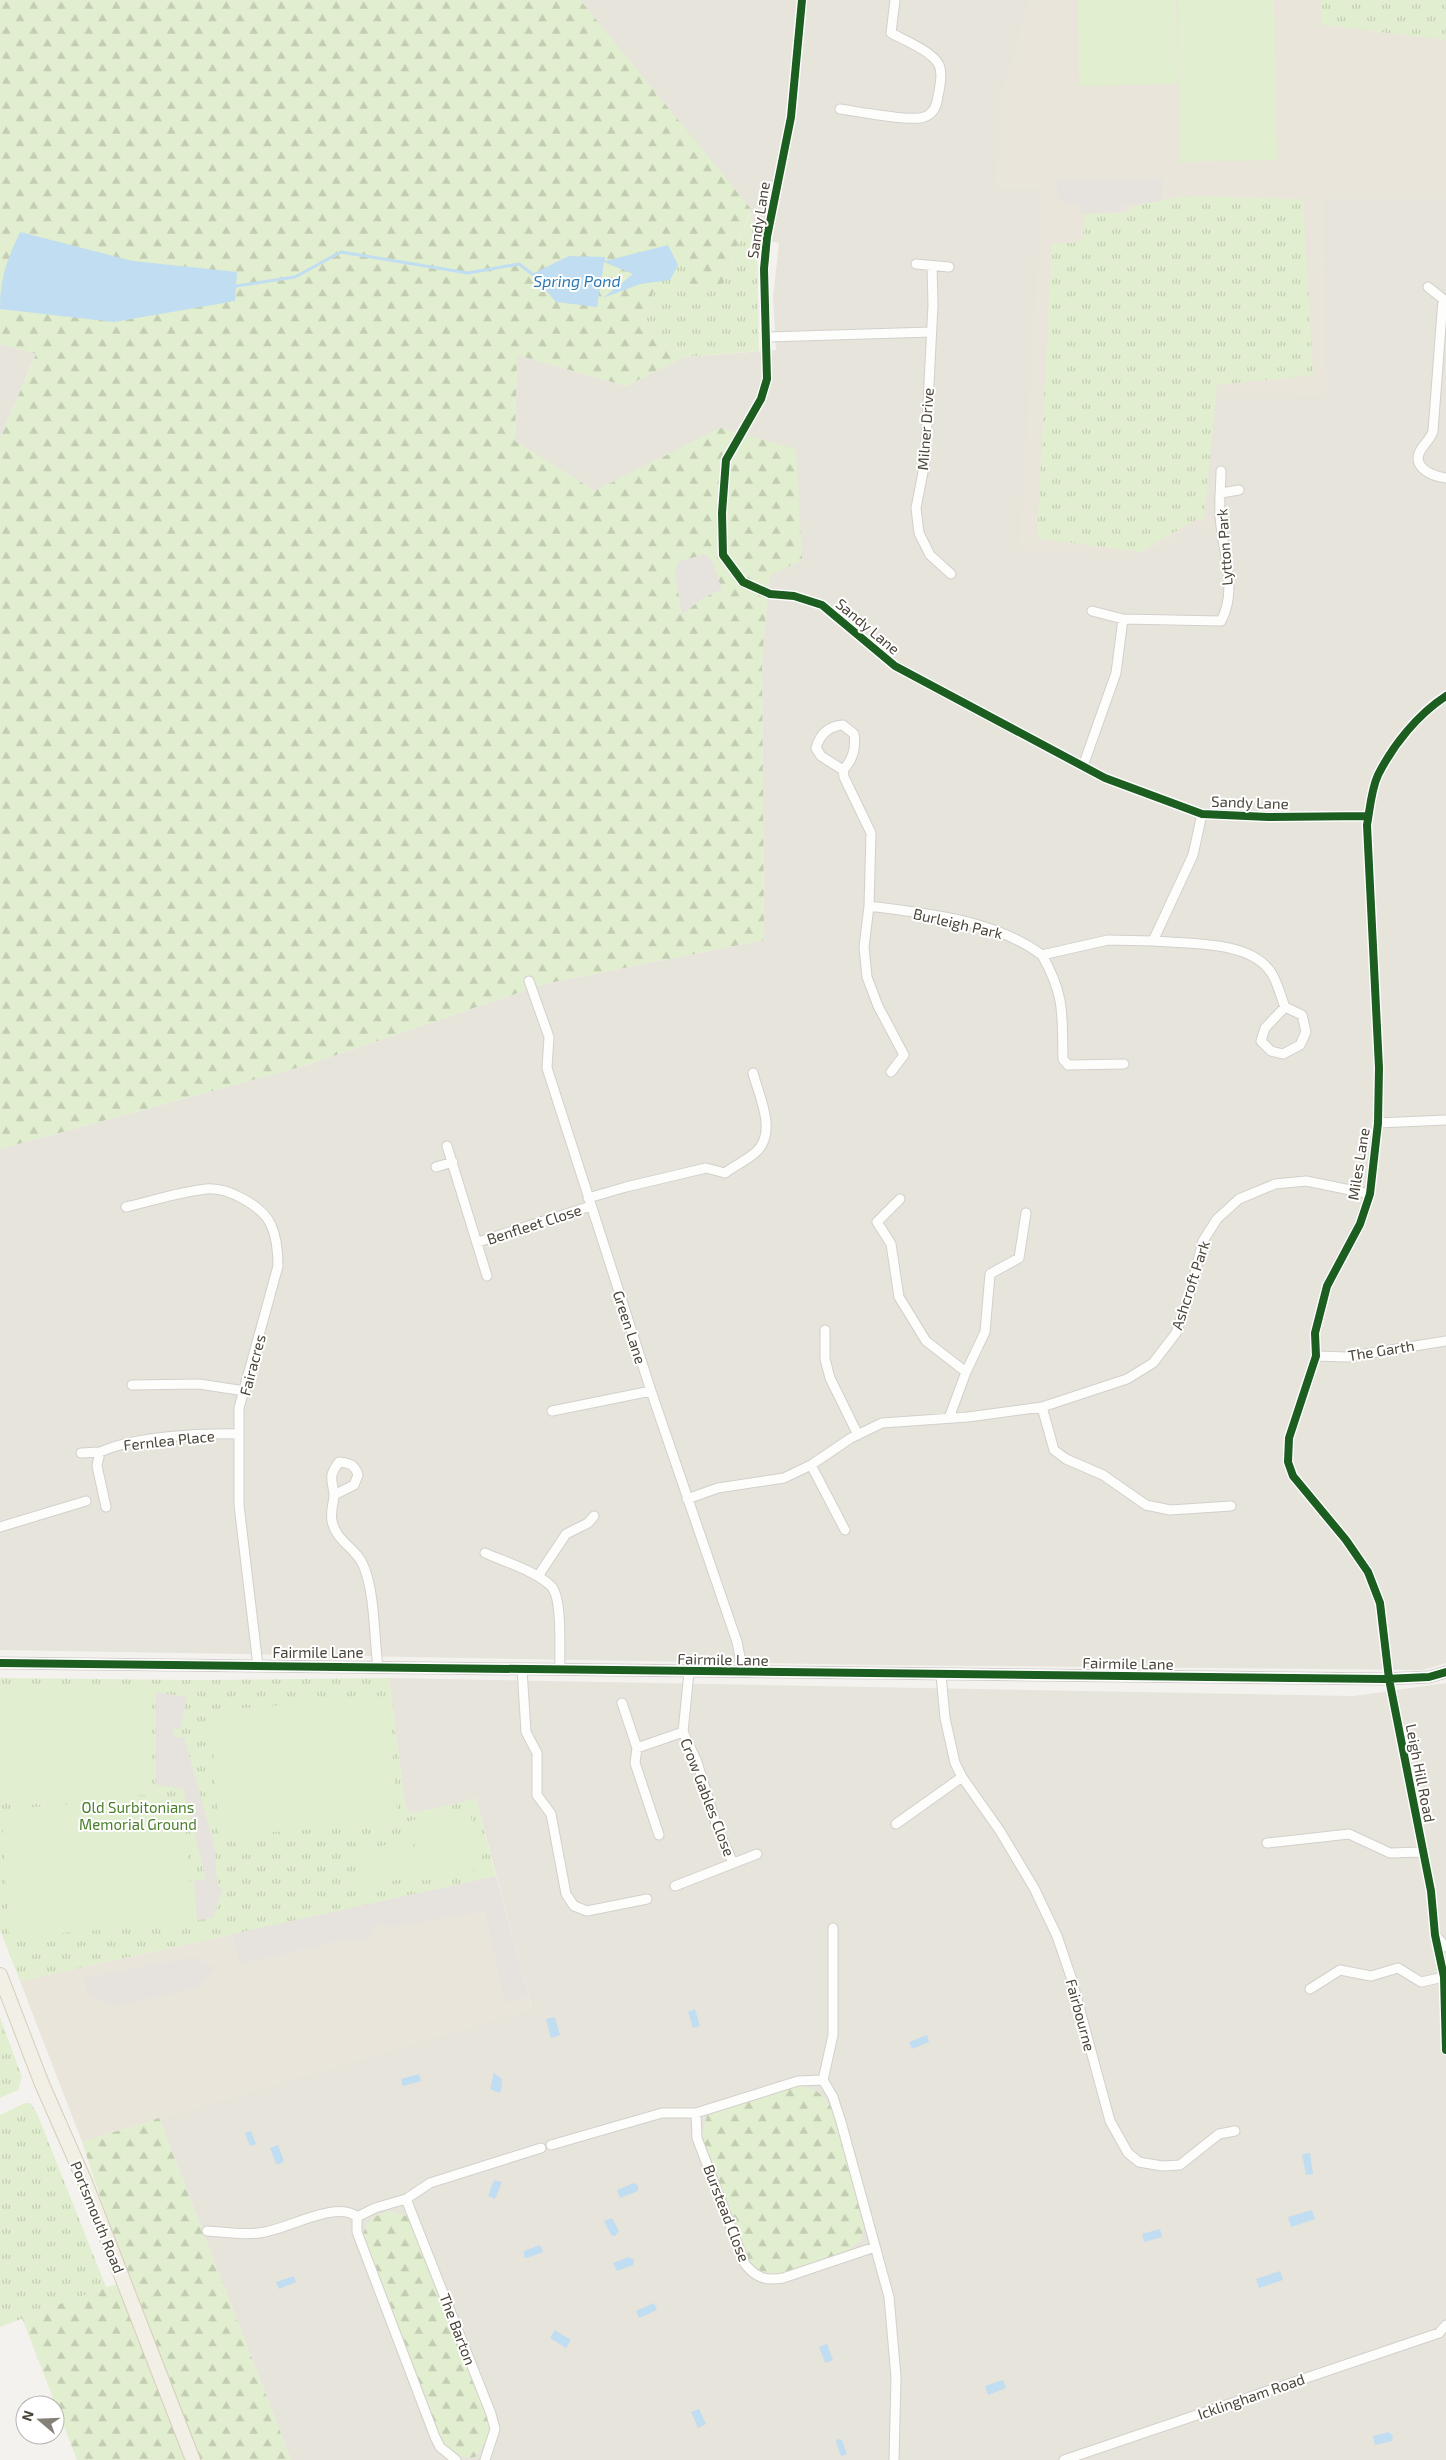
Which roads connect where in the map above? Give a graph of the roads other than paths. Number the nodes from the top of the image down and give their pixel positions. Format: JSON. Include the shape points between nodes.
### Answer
{"nodes":[{"id":1,"x":802,"y":0,"type":"edge"},
{"id":2,"x":895,"y":0,"type":"edge"},
{"id":3,"x":840,"y":109,"type":"dead end"},
{"id":4,"x":916,"y":264,"type":"dead end"},
{"id":5,"x":932,"y":266,"type":"junction"},
{"id":6,"x":949,"y":267,"type":"dead end"},
{"id":7,"x":1428,"y":287,"type":"dead end"},
{"id":8,"x":931,"y":332,"type":"junction"},
{"id":9,"x":768,"y":337,"type":"junction"},
{"id":10,"x":1221,"y":470,"type":"dead end"},
{"id":11,"x":1446,"y":478,"type":"edge"},
{"id":12,"x":1239,"y":490,"type":"dead end"},
{"id":13,"x":1221,"y":493,"type":"junction"},
{"id":14,"x":951,"y":574,"type":"dead end"},
{"id":15,"x":1092,"y":611,"type":"dead end"},
{"id":16,"x":1123,"y":619,"type":"junction"},
{"id":17,"x":1446,"y":696,"type":"edge"},
{"id":18,"x":1083,"y":766,"type":"junction"},
{"id":19,"x":843,"y":770,"type":"junction"},
{"id":20,"x":1202,"y":814,"type":"junction"},
{"id":21,"x":1368,"y":816,"type":"junction"},
{"id":22,"x":870,"y":906,"type":"junction"},
{"id":23,"x":1153,"y":941,"type":"junction"},
{"id":24,"x":1042,"y":955,"type":"junction"},
{"id":25,"x":529,"y":981,"type":"dead end"},
{"id":26,"x":1285,"y":1007,"type":"junction"},
{"id":27,"x":1124,"y":1064,"type":"dead end"},
{"id":28,"x":891,"y":1072,"type":"dead end"},
{"id":29,"x":753,"y":1073,"type":"dead end"},
{"id":30,"x":1446,"y":1120,"type":"edge"},
{"id":31,"x":1378,"y":1123,"type":"junction"},
{"id":32,"x":447,"y":1146,"type":"dead end"},
{"id":33,"x":453,"y":1162,"type":"junction"},
{"id":34,"x":436,"y":1167,"type":"dead end"},
{"id":35,"x":1370,"y":1194,"type":"junction"},
{"id":36,"x":900,"y":1199,"type":"dead end"},
{"id":37,"x":590,"y":1202,"type":"junction"},
{"id":38,"x":126,"y":1207,"type":"dead end"},
{"id":39,"x":1026,"y":1213,"type":"dead end"},
{"id":40,"x":478,"y":1242,"type":"junction"},
{"id":41,"x":487,"y":1276,"type":"dead end"},
{"id":42,"x":825,"y":1330,"type":"dead end"},
{"id":43,"x":1446,"y":1342,"type":"edge"},
{"id":44,"x":1316,"y":1356,"type":"junction"},
{"id":45,"x":966,"y":1372,"type":"junction"},
{"id":46,"x":132,"y":1385,"type":"dead end"},
{"id":47,"x":245,"y":1391,"type":"junction"},
{"id":48,"x":651,"y":1391,"type":"junction"},
{"id":49,"x":1042,"y":1407,"type":"junction"},
{"id":50,"x":552,"y":1411,"type":"dead end"},
{"id":51,"x":949,"y":1418,"type":"junction"},
{"id":52,"x":239,"y":1434,"type":"junction"},
{"id":53,"x":858,"y":1436,"type":"junction"},
{"id":54,"x":100,"y":1452,"type":"junction"},
{"id":55,"x":81,"y":1453,"type":"dead end"},
{"id":56,"x":811,"y":1465,"type":"junction"},
{"id":57,"x":334,"y":1496,"type":"dead end"},
{"id":58,"x":687,"y":1499,"type":"junction"},
{"id":59,"x":86,"y":1501,"type":"dead end"},
{"id":60,"x":1231,"y":1506,"type":"dead end"},
{"id":61,"x":106,"y":1507,"type":"dead end"},
{"id":62,"x":594,"y":1516,"type":"dead end"},
{"id":63,"x":0,"y":1527,"type":"edge"},
{"id":64,"x":845,"y":1530,"type":"dead end"},
{"id":65,"x":485,"y":1553,"type":"dead end"},
{"id":66,"x":538,"y":1576,"type":"junction"},
{"id":67,"x":0,"y":1663,"type":"edge"},
{"id":68,"x":258,"y":1666,"type":"junction"},
{"id":69,"x":378,"y":1667,"type":"junction"},
{"id":70,"x":522,"y":1669,"type":"junction"},
{"id":71,"x":560,"y":1669,"type":"junction"},
{"id":72,"x":689,"y":1672,"type":"junction"},
{"id":73,"x":743,"y":1672,"type":"junction"},
{"id":74,"x":1446,"y":1672,"type":"edge"},
{"id":75,"x":940,"y":1675,"type":"junction"},
{"id":76,"x":1389,"y":1679,"type":"junction"},
{"id":77,"x":622,"y":1703,"type":"dead end"},
{"id":78,"x":683,"y":1732,"type":"junction"},
{"id":79,"x":636,"y":1748,"type":"junction"},
{"id":80,"x":962,"y":1777,"type":"junction"},
{"id":81,"x":896,"y":1824,"type":"dead end"},
{"id":82,"x":659,"y":1835,"type":"dead end"},
{"id":83,"x":1266,"y":1843,"type":"dead end"},
{"id":84,"x":1422,"y":1852,"type":"junction"},
{"id":85,"x":757,"y":1854,"type":"dead end"},
{"id":86,"x":733,"y":1863,"type":"junction"},
{"id":87,"x":676,"y":1886,"type":"dead end"},
{"id":88,"x":647,"y":1899,"type":"dead end"},
{"id":89,"x":832,"y":1928,"type":"dead end"},
{"id":90,"x":1435,"y":1935,"type":"junction"},
{"id":91,"x":1446,"y":1947,"type":"edge"},
{"id":92,"x":0,"y":1975,"type":"edge"},
{"id":93,"x":1444,"y":1978,"type":"junction"},
{"id":94,"x":1310,"y":1989,"type":"dead end"},
{"id":95,"x":1446,"y":2045,"type":"edge"},
{"id":96,"x":823,"y":2080,"type":"junction"},
{"id":97,"x":696,"y":2113,"type":"junction"},
{"id":98,"x":1235,"y":2131,"type":"dead end"},
{"id":99,"x":551,"y":2145,"type":"dead end"},
{"id":100,"x":541,"y":2148,"type":"dead end"},
{"id":101,"x":406,"y":2199,"type":"junction"},
{"id":102,"x":357,"y":2217,"type":"junction"},
{"id":103,"x":208,"y":2231,"type":"dead end"},
{"id":104,"x":875,"y":2247,"type":"junction"},
{"id":105,"x":1446,"y":2325,"type":"edge"},
{"id":106,"x":1442,"y":2333,"type":"edge"},
{"id":107,"x":193,"y":2460,"type":"edge"},
{"id":108,"x":456,"y":2460,"type":"edge"},
{"id":109,"x":486,"y":2460,"type":"edge"},
{"id":110,"x":894,"y":2460,"type":"edge"},
{"id":111,"x":1064,"y":2460,"type":"edge"}],
"edges":[{"from":1,"to":9,"type":"street","name":"Sandy Lane","via":[[791,117],[767,237],[764,269]]},
{"from":2,"to":3,"type":"street","via":[[891,33],[922,48],[938,65],[940,83],[933,112],[923,118],[881,116]]},
{"from":4,"to":5,"type":"street"},
{"from":5,"to":6,"type":"street"},
{"from":5,"to":8,"type":"street","name":"Milner Drive"},
{"from":7,"to":11,"type":"street","via":[[1443,299],[1433,431],[1419,458],[1424,472]]},
{"from":8,"to":9,"type":"street"},
{"from":8,"to":14,"type":"street","name":"Milner Drive","via":[[925,462],[916,508],[919,532],[930,555]]},
{"from":9,"to":18,"type":"street","name":"Sandy Lane","via":[[767,379],[761,400],[726,460],[723,555],[743,582],[770,594],[794,596],[822,605],[895,666]]},
{"from":10,"to":13,"type":"street","name":"Lytton Park"},
{"from":12,"to":13,"type":"street","name":"Lytton Park"},
{"from":13,"to":16,"type":"street","name":"Lytton Park","via":[[1220,515],[1228,562],[1227,611],[1221,621]]},
{"from":15,"to":16,"type":"street","name":"Lytton Park"},
{"from":16,"to":18,"type":"street","via":[[1116,673]]},
{"from":17,"to":21,"type":"street","name":"Miles Lane","via":[[1414,723],[1387,760],[1377,776]]},
{"from":18,"to":20,"type":"street","name":"Sandy Lane","via":[[1104,778]]},
{"from":19,"to":19,"type":"street","via":[[821,756],[816,748],[827,731],[843,725],[854,734],[855,742],[849,763]]},
{"from":19,"to":22,"type":"street","via":[[871,833]]},
{"from":20,"to":21,"type":"street","name":"Sandy Lane","via":[[1268,818]]},
{"from":20,"to":23,"type":"street","via":[[1192,854]]},
{"from":21,"to":31,"type":"street","name":"Miles Lane"},
{"from":22,"to":24,"type":"street","name":"Burleigh Park","via":[[931,914],[986,927],[1022,940]]},
{"from":22,"to":28,"type":"street","via":[[864,947],[868,977],[878,1006],[904,1055]]},
{"from":23,"to":24,"type":"street","via":[[1108,940]]},
{"from":23,"to":26,"type":"street","via":[[1234,948],[1255,956],[1272,974]]},
{"from":24,"to":27,"type":"street","name":"Burleigh Park","via":[[1054,976],[1062,1001],[1063,1059],[1068,1065]]},
{"from":25,"to":37,"type":"street","name":"Green Lane","via":[[550,1044],[547,1068]]},
{"from":26,"to":26,"type":"street","via":[[1302,1015],[1306,1032],[1300,1045],[1283,1054],[1271,1051],[1261,1041],[1265,1028]]},
{"from":29,"to":37,"type":"street","name":"Benfleet Close","via":[[766,1120],[764,1140],[756,1152],[725,1173],[706,1168],[626,1187]]},
{"from":30,"to":31,"type":"street"},
{"from":31,"to":35,"type":"street","name":"Miles Lane"},
{"from":32,"to":33,"type":"street","name":"Benfleet Close"},
{"from":33,"to":34,"type":"street"},
{"from":33,"to":40,"type":"street","name":"Benfleet Close"},
{"from":35,"to":44,"type":"street","name":"Miles Lane","via":[[1360,1224],[1327,1286],[1316,1333]]},
{"from":35,"to":49,"type":"street","name":"Ashcroft Park","via":[[1306,1181],[1275,1184],[1239,1199],[1217,1219],[1203,1242],[1176,1333],[1153,1363],[1127,1379]]},
{"from":36,"to":45,"type":"street","via":[[878,1222],[891,1244],[899,1297],[926,1341]]},
{"from":37,"to":40,"type":"street","name":"Benfleet Close"},
{"from":37,"to":48,"type":"street","name":"Green Lane"},
{"from":38,"to":47,"type":"street","name":"Fairacres","via":[[207,1189],[231,1192],[253,1205],[270,1223],[278,1247],[278,1266]]},
{"from":39,"to":45,"type":"street","via":[[1019,1258],[990,1274],[985,1332]]},
{"from":40,"to":41,"type":"street","name":"Benfleet Close"},
{"from":42,"to":53,"type":"street","via":[[825,1359],[830,1378]]},
{"from":43,"to":44,"type":"street","name":"The Garth","via":[[1347,1357]]},
{"from":44,"to":76,"type":"street","name":"Miles Lane","via":[[1289,1438],[1288,1462],[1293,1476],[1368,1572],[1380,1603]]},
{"from":45,"to":51,"type":"street"},
{"from":46,"to":47,"type":"street","via":[[199,1384]]},
{"from":47,"to":52,"type":"street","name":"Fairacres","via":[[239,1408]]},
{"from":48,"to":50,"type":"street"},
{"from":48,"to":58,"type":"street","name":"Green Lane"},
{"from":49,"to":51,"type":"street","name":"Ashcroft Park"},
{"from":49,"to":60,"type":"street","via":[[1054,1450],[1066,1459],[1103,1475],[1146,1505],[1170,1510]]},
{"from":51,"to":53,"type":"street","name":"Ashcroft Park","via":[[882,1423]]},
{"from":52,"to":54,"type":"street","name":"Fernlea Place","via":[[118,1444]]},
{"from":52,"to":68,"type":"street","name":"Fairacres","via":[[239,1505]]},
{"from":53,"to":56,"type":"street","name":"Ashcroft Park"},
{"from":54,"to":55,"type":"street","name":"Fernlea Place"},
{"from":54,"to":61,"type":"street","via":[[97,1466]]},
{"from":56,"to":58,"type":"street","name":"Ashcroft Park","via":[[784,1478],[718,1488]]},
{"from":56,"to":64,"type":"street"},
{"from":57,"to":69,"type":"street","via":[[332,1521],[338,1538],[357,1555],[364,1567],[372,1606]]},
{"from":58,"to":73,"type":"street","name":"Green Lane","via":[[737,1642]]},
{"from":59,"to":63,"type":"street"},
{"from":62,"to":66,"type":"street","via":[[588,1523],[566,1534]]},
{"from":65,"to":66,"type":"street"},
{"from":66,"to":71,"type":"street","via":[[552,1587],[558,1599]]},
{"from":67,"to":68,"type":"street","name":"Fairmile Lane"},
{"from":68,"to":69,"type":"street","name":"Fairmile Lane"},
{"from":69,"to":70,"type":"street","name":"Fairmile Lane"},
{"from":70,"to":71,"type":"street","name":"Fairmile Lane"},
{"from":70,"to":88,"type":"street","via":[[526,1732],[537,1753],[537,1795],[551,1814],[566,1894],[574,1906],[587,1911]]},
{"from":71,"to":72,"type":"street","name":"Fairmile Lane"},
{"from":72,"to":73,"type":"street","name":"Fairmile Lane"},
{"from":72,"to":78,"type":"street","name":"Crow Gables Close"},
{"from":73,"to":75,"type":"street","name":"Fairmile Lane"},
{"from":74,"to":76,"type":"street","name":"Fairmile Lane","via":[[1429,1677]]},
{"from":75,"to":76,"type":"street","name":"Fairmile Lane"},
{"from":75,"to":80,"type":"street","name":"Fairbourne","via":[[945,1718],[955,1763]]},
{"from":76,"to":84,"type":"street","name":"Leigh Hill Road"},
{"from":77,"to":79,"type":"street"},
{"from":78,"to":79,"type":"street","name":"Crow Gables Close"},
{"from":78,"to":86,"type":"street","name":"Crow Gables Close"},
{"from":79,"to":82,"type":"street","via":[[635,1763]]},
{"from":80,"to":81,"type":"street"},
{"from":80,"to":98,"type":"street","name":"Fairbourne","via":[[1029,1879],[1057,1936],[1110,2121],[1128,2153],[1139,2162],[1162,2166],[1180,2164],[1219,2134]]},
{"from":83,"to":84,"type":"street","via":[[1349,1834],[1390,1853]]},
{"from":84,"to":90,"type":"street","name":"Leigh Hill Road","via":[[1431,1891]]},
{"from":85,"to":86,"type":"street","name":"Crow Gables Close"},
{"from":86,"to":87,"type":"street","name":"Crow Gables Close"},
{"from":89,"to":96,"type":"street","via":[[833,2035]]},
{"from":90,"to":91,"type":"street"},
{"from":90,"to":93,"type":"street","name":"Leigh Hill Road"},
{"from":92,"to":107,"type":"main road","name":"Portsmouth Road"},
{"from":93,"to":94,"type":"street","via":[[1422,1982],[1398,1968],[1371,1976],[1340,1970]]},
{"from":93,"to":95,"type":"street","name":"Leigh Hill Road"},
{"from":96,"to":97,"type":"street","via":[[798,2081]]},
{"from":96,"to":104,"type":"street","via":[[841,2122]]},
{"from":97,"to":99,"type":"street","via":[[662,2113]]},
{"from":97,"to":104,"type":"street","name":"Burstead Close","via":[[697,2138],[745,2264],[752,2273],[771,2280],[783,2278]]},
{"from":100,"to":101,"type":"street","via":[[430,2183]]},
{"from":101,"to":102,"type":"street"},
{"from":101,"to":109,"type":"street","name":"The Barton","via":[[491,2414],[494,2429]]},
{"from":102,"to":103,"type":"street","via":[[345,2210],[266,2232]]},
{"from":102,"to":108,"type":"street","via":[[360,2243],[435,2437],[440,2447]]},
{"from":104,"to":110,"type":"street","via":[[889,2297],[894,2346]]},
{"from":105,"to":106,"type":"street","name":"Icklingham Road"},
{"from":106,"to":111,"type":"street","name":"Icklingham Road"}]}
